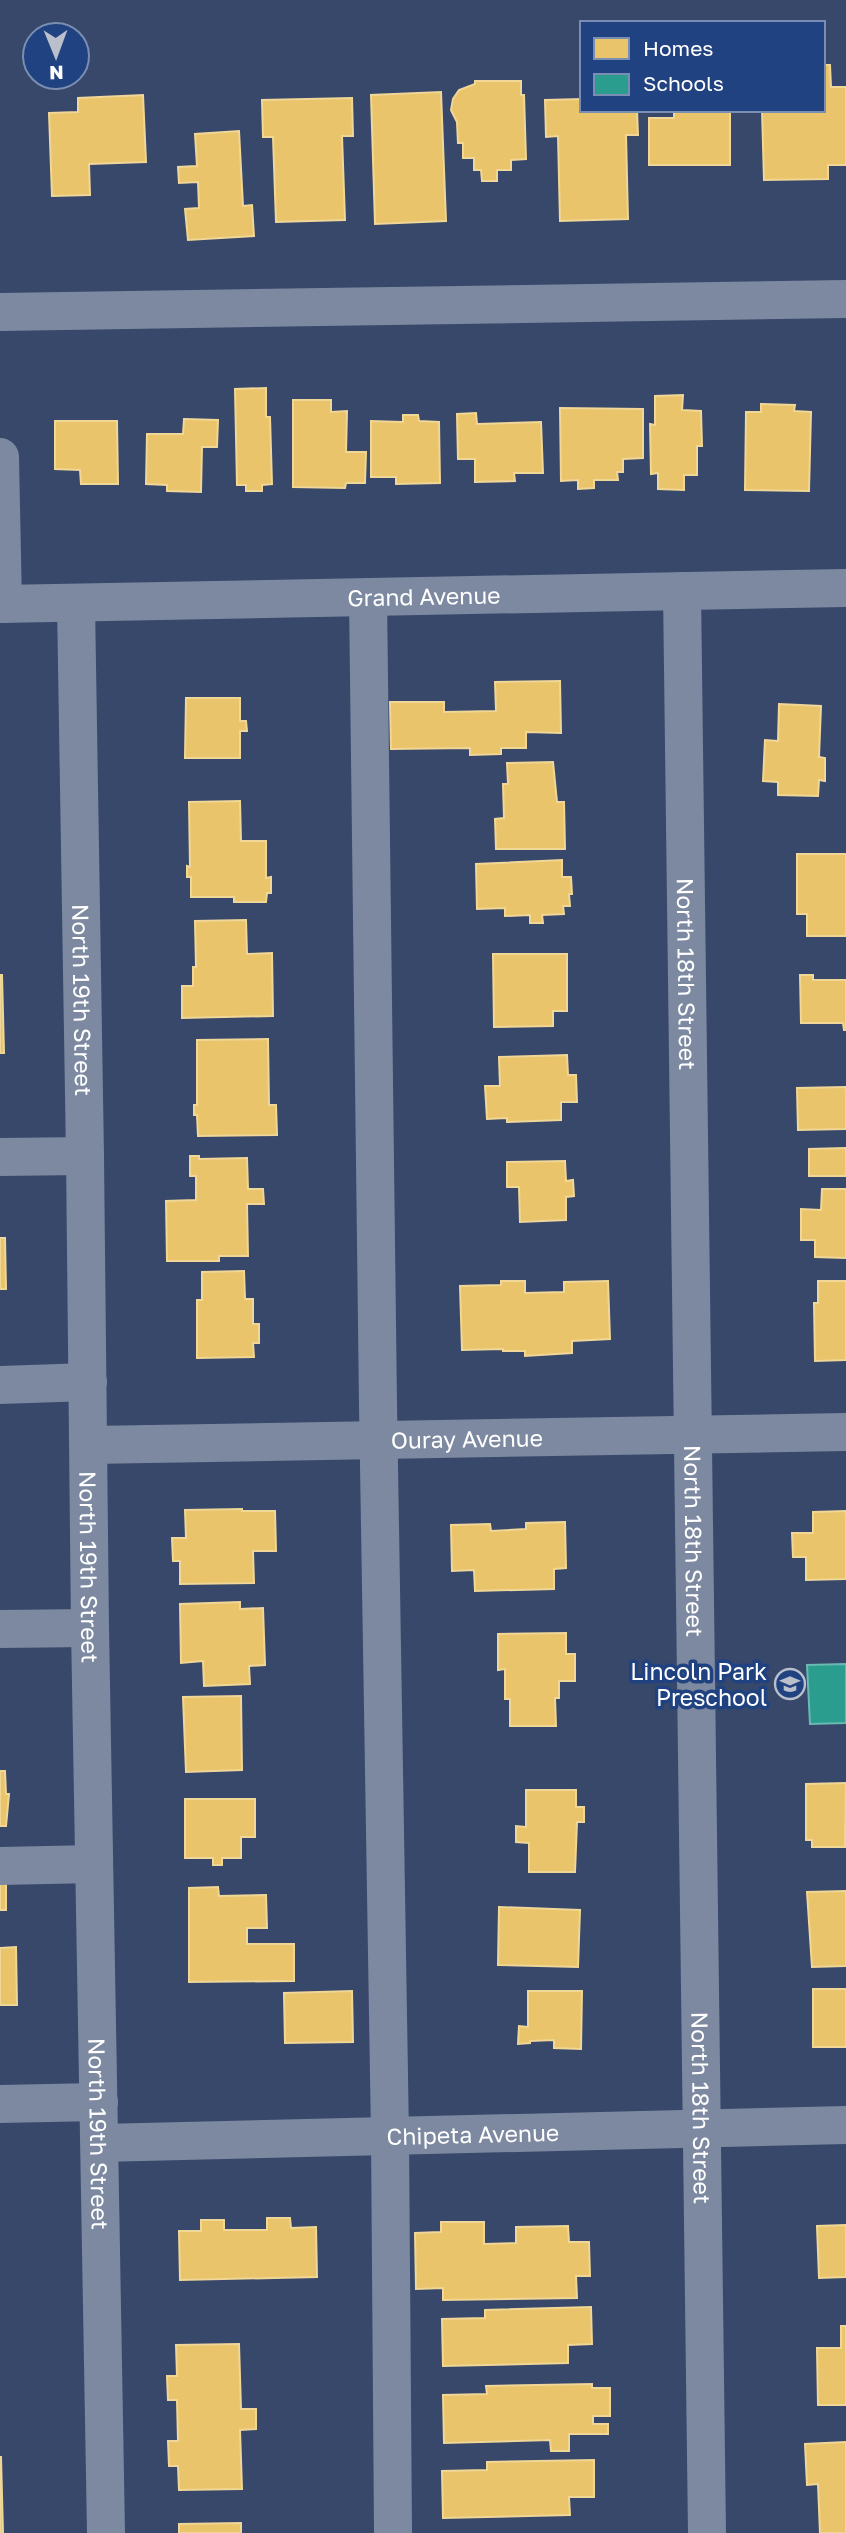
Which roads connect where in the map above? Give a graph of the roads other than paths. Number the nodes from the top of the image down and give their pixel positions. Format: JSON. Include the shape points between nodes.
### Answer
{"nodes":[{"id":1,"x":846,"y":299,"type":"edge"},
{"id":2,"x":0,"y":312,"type":"edge"},
{"id":3,"x":0,"y":457,"type":"edge"},
{"id":4,"x":846,"y":588,"type":"edge"},
{"id":5,"x":682,"y":591,"type":"junction"},
{"id":6,"x":368,"y":597,"type":"junction"},
{"id":7,"x":76,"y":603,"type":"junction"},
{"id":8,"x":1,"y":604,"type":"edge"},
{"id":9,"x":85,"y":1156,"type":"junction"},
{"id":10,"x":0,"y":1157,"type":"edge"},
{"id":11,"x":88,"y":1382,"type":"junction"},
{"id":12,"x":0,"y":1385,"type":"edge"},
{"id":13,"x":846,"y":1432,"type":"edge"},
{"id":14,"x":693,"y":1435,"type":"junction"},
{"id":15,"x":378,"y":1440,"type":"junction"},
{"id":16,"x":89,"y":1445,"type":"junction"},
{"id":17,"x":90,"y":1628,"type":"junction"},
{"id":18,"x":0,"y":1629,"type":"edge"},
{"id":19,"x":94,"y":1864,"type":"junction"},
{"id":20,"x":0,"y":1866,"type":"edge"},
{"id":21,"x":99,"y":2102,"type":"junction"},
{"id":22,"x":0,"y":2104,"type":"edge"},
{"id":23,"x":846,"y":2125,"type":"edge"},
{"id":24,"x":703,"y":2128,"type":"junction"},
{"id":25,"x":390,"y":2136,"type":"junction"},
{"id":26,"x":100,"y":2143,"type":"junction"},
{"id":27,"x":106,"y":2533,"type":"edge"},
{"id":28,"x":393,"y":2533,"type":"edge"},
{"id":29,"x":707,"y":2533,"type":"edge"}],
"edges":[{"from":1,"to":2,"type":"street"},
{"from":3,"to":8,"type":"street"},
{"from":4,"to":5,"type":"street","name":"Grand Avenue"},
{"from":5,"to":6,"type":"street","name":"Grand Avenue"},
{"from":5,"to":14,"type":"street","name":"North 18th Street"},
{"from":6,"to":7,"type":"street","name":"Grand Avenue"},
{"from":6,"to":15,"type":"street"},
{"from":7,"to":8,"type":"street","name":"Grand Avenue"},
{"from":7,"to":9,"type":"street","name":"North 19th Street"},
{"from":9,"to":10,"type":"street"},
{"from":9,"to":11,"type":"street","name":"North 19th Street"},
{"from":11,"to":12,"type":"street"},
{"from":11,"to":16,"type":"street","name":"North 19th Street"},
{"from":13,"to":14,"type":"street","name":"Ouray Avenue"},
{"from":14,"to":15,"type":"street","name":"Ouray Avenue"},
{"from":14,"to":24,"type":"street","name":"North 18th Street"},
{"from":15,"to":16,"type":"street","name":"Ouray Avenue"},
{"from":15,"to":25,"type":"street"},
{"from":16,"to":17,"type":"street","name":"North 19th Street"},
{"from":17,"to":18,"type":"street"},
{"from":17,"to":19,"type":"street","name":"North 19th Street"},
{"from":19,"to":20,"type":"street"},
{"from":19,"to":21,"type":"street","name":"North 19th Street"},
{"from":21,"to":22,"type":"street"},
{"from":21,"to":26,"type":"street","name":"North 19th Street"},
{"from":23,"to":24,"type":"street","name":"Chipeta Avenue"},
{"from":24,"to":25,"type":"street","name":"Chipeta Avenue"},
{"from":24,"to":29,"type":"street","name":"North 18th Street"},
{"from":25,"to":26,"type":"street","name":"Chipeta Avenue"},
{"from":25,"to":28,"type":"street"},
{"from":26,"to":27,"type":"street","name":"North 19th Street"}]}
